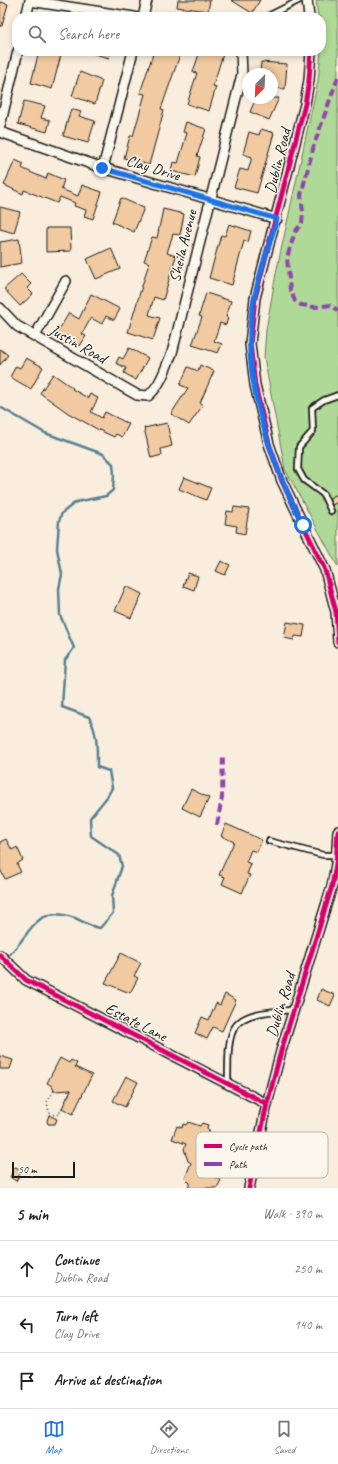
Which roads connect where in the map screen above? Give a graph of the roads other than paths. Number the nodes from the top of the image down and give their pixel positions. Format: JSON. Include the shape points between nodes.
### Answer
{"nodes":[{"id":1,"x":30,"y":0,"type":"edge"},
{"id":2,"x":147,"y":0,"type":"edge"},
{"id":3,"x":300,"y":0,"type":"edge"},
{"id":4,"x":307,"y":0,"type":"edge"},
{"id":5,"x":27,"y":12,"type":"edge"},
{"id":6,"x":103,"y":12,"type":"edge"},
{"id":7,"x":143,"y":12,"type":"edge"},
{"id":8,"x":276,"y":12,"type":"edge"},
{"id":9,"x":308,"y":12,"type":"edge"},
{"id":10,"x":17,"y":56,"type":"edge"},
{"id":11,"x":133,"y":56,"type":"edge"},
{"id":12,"x":241,"y":56,"type":"edge"},
{"id":13,"x":311,"y":56,"type":"edge"},
{"id":14,"x":0,"y":126,"type":"edge"},
{"id":15,"x":0,"y":132,"type":"edge"},
{"id":16,"x":102,"y":168,"type":"junction"},
{"id":17,"x":210,"y":201,"type":"junction"},
{"id":18,"x":277,"y":219,"type":"junction"},
{"id":19,"x":66,"y":281,"type":"dead end"},
{"id":20,"x":0,"y":308,"type":"edge"},
{"id":21,"x":35,"y":336,"type":"junction"},
{"id":22,"x":148,"y":396,"type":"joint"},
{"id":23,"x":338,"y":396,"type":"edge"},
{"id":24,"x":331,"y":511,"type":"dead end"},
{"id":25,"x":338,"y":642,"type":"edge"},
{"id":26,"x":338,"y":831,"type":"edge"},
{"id":27,"x":269,"y":841,"type":"dead end"},
{"id":28,"x":337,"y":855,"type":"junction"},
{"id":29,"x":0,"y":955,"type":"edge"},
{"id":30,"x":293,"y":1010,"type":"junction"},
{"id":31,"x":228,"y":1084,"type":"junction"},
{"id":32,"x":267,"y":1104,"type":"junction"},
{"id":33,"x":261,"y":1132,"type":"edge"},
{"id":34,"x":251,"y":1178,"type":"edge"},
{"id":35,"x":249,"y":1188,"type":"edge"}],
"edges":[{"from":1,"to":5,"type":"street"},
{"from":1,"to":6,"type":"street"},
{"from":2,"to":7,"type":"street"},
{"from":3,"to":8,"type":"lane"},
{"from":4,"to":9,"type":"street"},
{"from":10,"to":14,"type":"street"},
{"from":11,"to":16,"type":"street"},
{"from":12,"to":17,"type":"street","name":"Sheila Avenue","via":[[242,74]]},
{"from":13,"to":18,"type":"street","name":"Dublin Road","via":[[305,104]]},
{"from":15,"to":16,"type":"street","name":"Clay Drive"},
{"from":16,"to":17,"type":"street","name":"Clay Drive"},
{"from":17,"to":18,"type":"street","name":"Clay Drive"},
{"from":17,"to":22,"type":"street","name":"Sheila Avenue","via":[[172,353],[160,383]]},
{"from":18,"to":25,"type":"street","name":"Dublin Road","via":[[252,311],[252,368],[275,464],[329,580],[336,612]]},
{"from":19,"to":21,"type":"street"},
{"from":20,"to":21,"type":"street","name":"Justin Road","via":[[17,326]]},
{"from":21,"to":22,"type":"street","name":"Justin Road","via":[[138,395]]},
{"from":23,"to":24,"type":"lane","via":[[324,400],[312,408],[313,431],[299,447],[298,460],[298,469],[304,480],[323,494]]},
{"from":26,"to":28,"type":"street","name":"Dublin Road"},
{"from":27,"to":28,"type":"lane","via":[[323,855]]},
{"from":28,"to":30,"type":"street","name":"Dublin Road","via":[[328,898]]},
{"from":29,"to":31,"type":"street","name":"Estate Lane","via":[[26,980]]},
{"from":30,"to":31,"type":"lane","via":[[255,1013],[237,1022],[229,1042]]},
{"from":30,"to":32,"type":"street","name":"Dublin Road"},
{"from":31,"to":32,"type":"street","name":"Estate Lane"},
{"from":32,"to":33,"type":"street","name":"Dublin Road"},
{"from":34,"to":35,"type":"street","name":"Dublin Road"}]}
